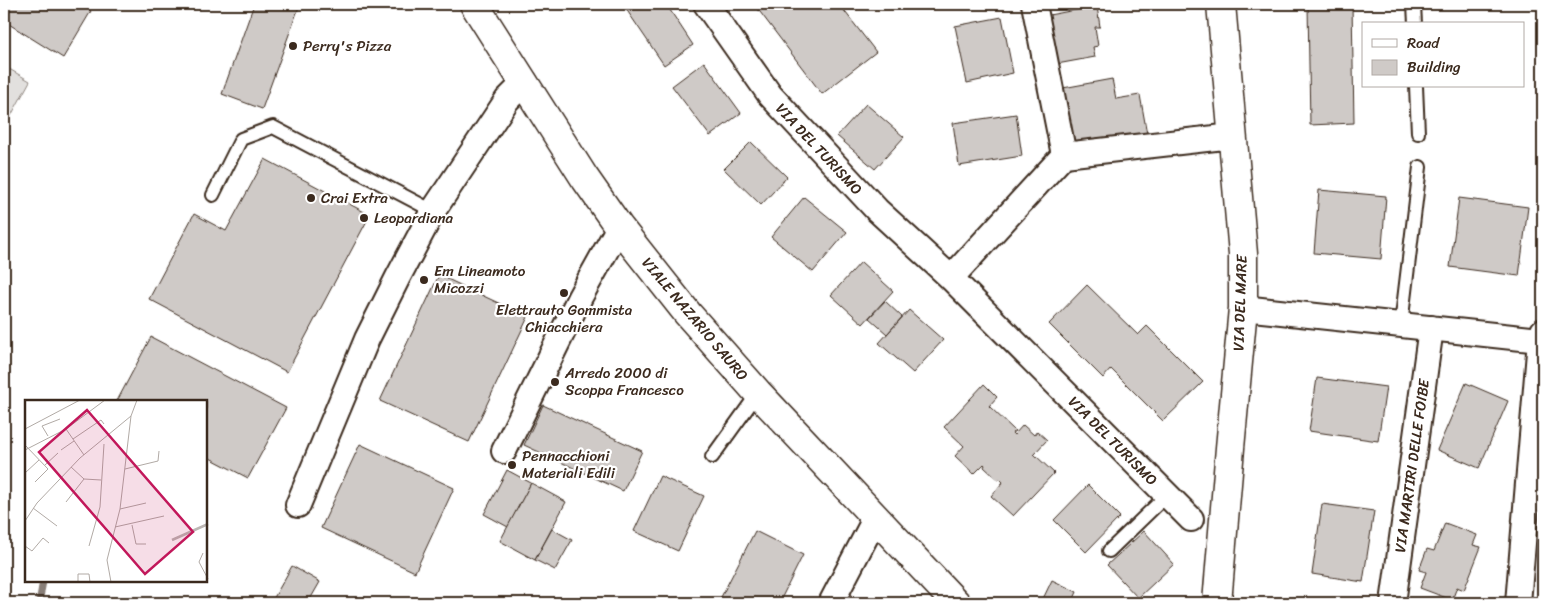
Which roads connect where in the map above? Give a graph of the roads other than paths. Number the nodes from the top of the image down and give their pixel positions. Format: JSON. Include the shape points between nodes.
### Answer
{"nodes":[{"id":1,"x":474,"y":4,"type":"edge"},
{"id":2,"x":706,"y":4,"type":"edge"},
{"id":3,"x":1034,"y":4,"type":"edge"},
{"id":4,"x":1221,"y":4,"type":"edge"},
{"id":5,"x":1414,"y":4,"type":"edge"},
{"id":6,"x":1415,"y":22,"type":"edge"},
{"id":7,"x":525,"y":82,"type":"junction"},
{"id":8,"x":1416,"y":88,"type":"edge"},
{"id":9,"x":1418,"y":133,"type":"dead end"},
{"id":10,"x":1233,"y":136,"type":"junction"},
{"id":11,"x":1064,"y":155,"type":"junction"},
{"id":12,"x":1420,"y":167,"type":"dead end"},
{"id":13,"x":213,"y":195,"type":"dead end"},
{"id":14,"x":434,"y":211,"type":"junction"},
{"id":15,"x":619,"y":227,"type":"junction"},
{"id":16,"x":951,"y":278,"type":"junction"},
{"id":17,"x":1244,"y":308,"type":"junction"},
{"id":18,"x":1401,"y":325,"type":"junction"},
{"id":19,"x":1431,"y":328,"type":"junction"},
{"id":20,"x":1542,"y":336,"type":"edge"},
{"id":21,"x":758,"y":393,"type":"junction"},
{"id":22,"x":504,"y":451,"type":"dead end"},
{"id":23,"x":712,"y":458,"type":"dead end"},
{"id":24,"x":1167,"y":495,"type":"junction"},
{"id":25,"x":298,"y":505,"type":"dead end"},
{"id":26,"x":876,"y":517,"type":"junction"},
{"id":27,"x":1191,"y":519,"type":"dead end"},
{"id":28,"x":1109,"y":551,"type":"dead end"},
{"id":29,"x":831,"y":603,"type":"edge"},
{"id":30,"x":956,"y":603,"type":"edge"},
{"id":31,"x":1217,"y":603,"type":"edge"},
{"id":32,"x":1393,"y":603,"type":"edge"},
{"id":33,"x":1518,"y":603,"type":"edge"}],
"edges":[{"from":1,"to":7,"type":"main road","name":"VIALE NAZARIO SAURO"},
{"from":2,"to":16,"type":"street","name":"VIA DEL TURISMO","via":[[770,95],[877,210]]},
{"from":3,"to":11,"type":"street"},
{"from":4,"to":10,"type":"main road","name":"VIA DEL MARE"},
{"from":5,"to":6,"type":"lane"},
{"from":7,"to":14,"type":"street","via":[[507,100]]},
{"from":7,"to":15,"type":"main road","name":"VIALE NAZARIO SAURO"},
{"from":8,"to":9,"type":"lane"},
{"from":10,"to":11,"type":"street"},
{"from":10,"to":17,"type":"main road","name":"VIA DEL MARE"},
{"from":11,"to":16,"type":"street"},
{"from":12,"to":18,"type":"lane"},
{"from":13,"to":14,"type":"lane","via":[[241,139],[273,127]]},
{"from":14,"to":25,"type":"street","via":[[367,338]]},
{"from":15,"to":21,"type":"main road","name":"VIALE NAZARIO SAURO","via":[[688,314]]},
{"from":15,"to":22,"type":"street","via":[[580,297]]},
{"from":16,"to":24,"type":"street","name":"VIA DEL TURISMO"},
{"from":17,"to":18,"type":"street"},
{"from":17,"to":31,"type":"main road","name":"VIA DEL MARE"},
{"from":18,"to":19,"type":"street"},
{"from":19,"to":20,"type":"street"},
{"from":19,"to":32,"type":"street","name":"VIA MARTIRI DELLE FOIBE"},
{"from":20,"to":33,"type":"street"},
{"from":21,"to":23,"type":"lane"},
{"from":21,"to":26,"type":"main road","name":"VIALE NAZARIO SAURO"},
{"from":24,"to":27,"type":"street","name":"VIA DEL TURISMO"},
{"from":24,"to":28,"type":"lane"},
{"from":26,"to":29,"type":"street"},
{"from":26,"to":30,"type":"main road","name":"VIALE NAZARIO SAURO"}]}
